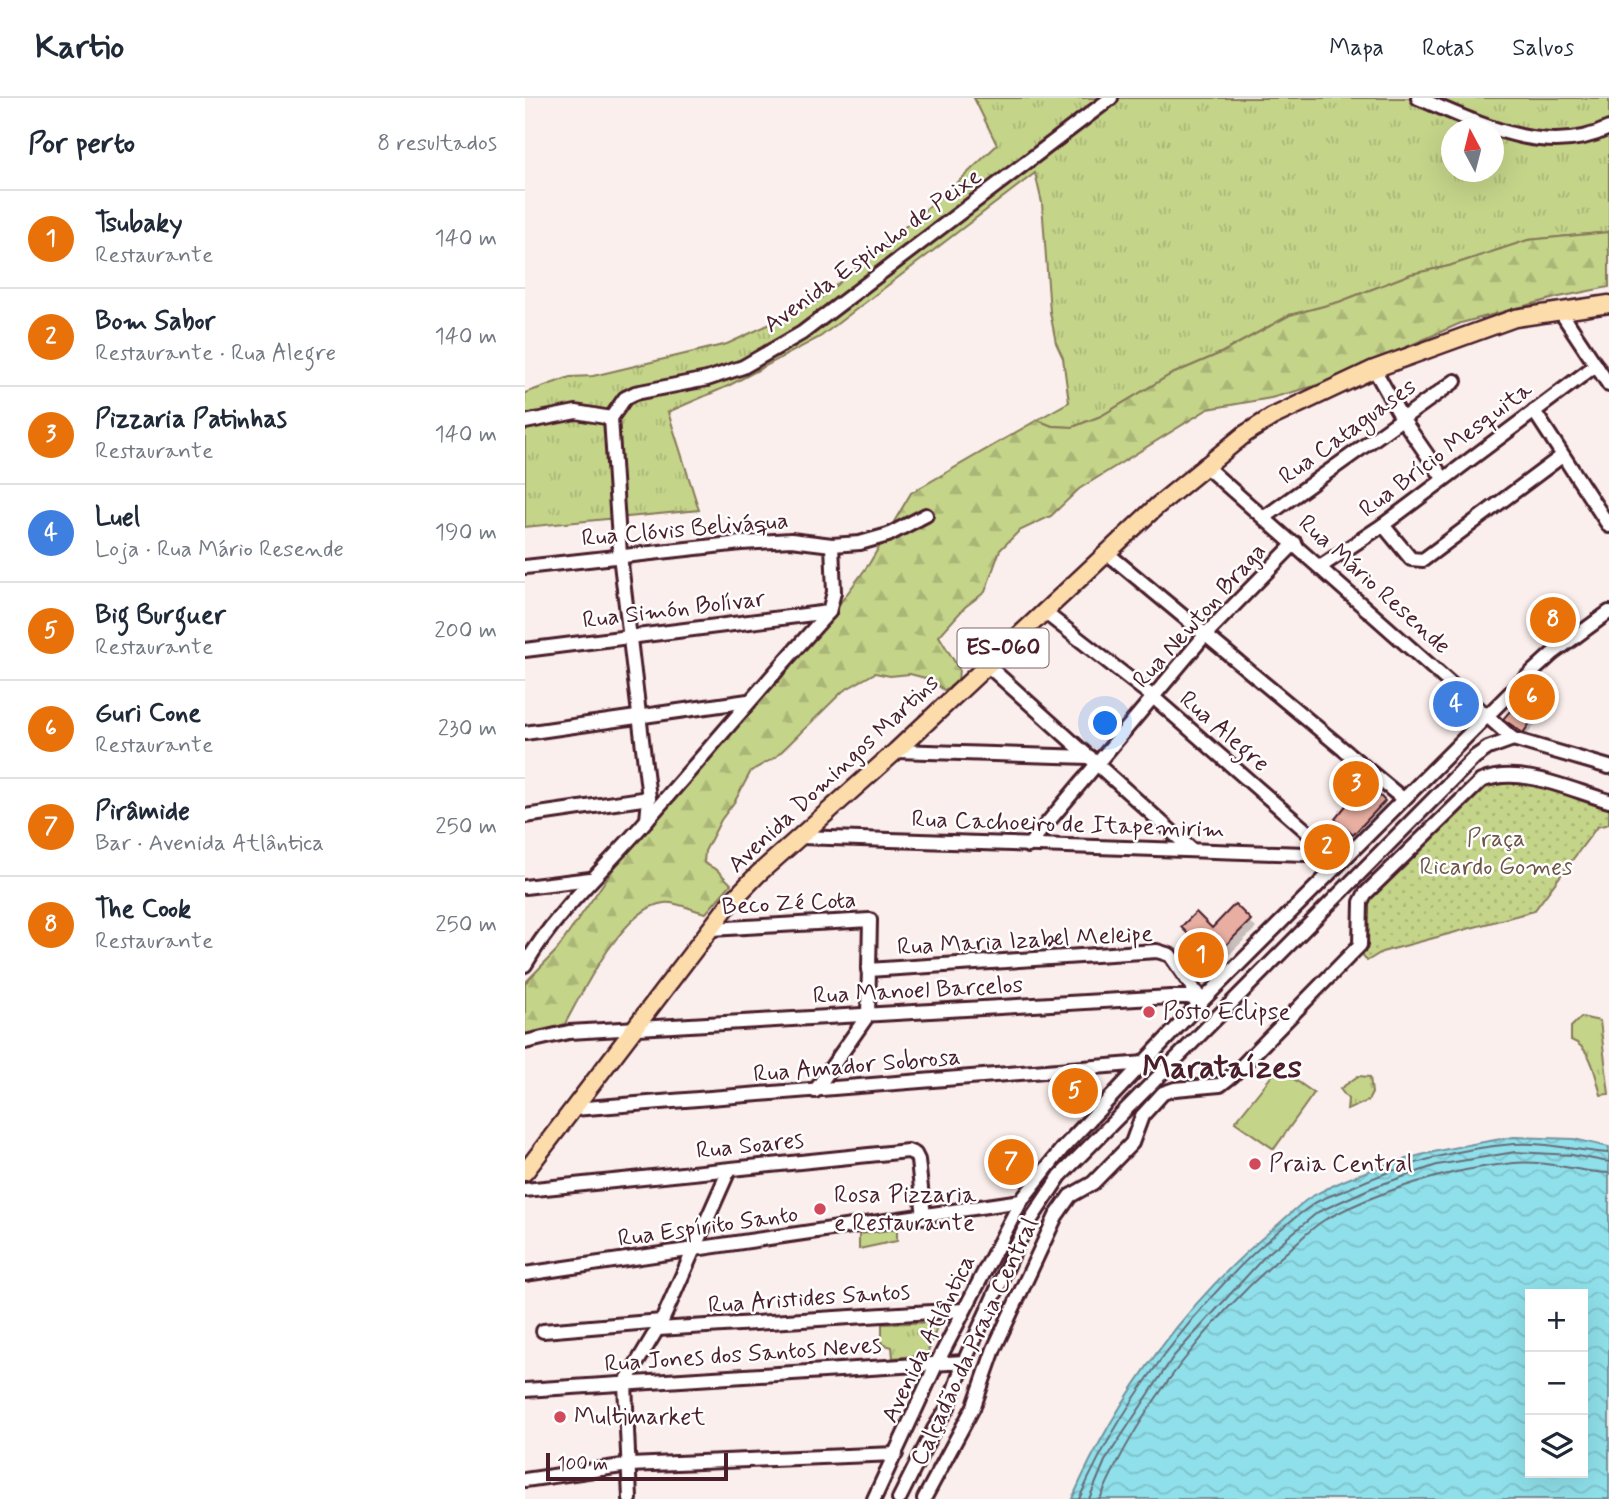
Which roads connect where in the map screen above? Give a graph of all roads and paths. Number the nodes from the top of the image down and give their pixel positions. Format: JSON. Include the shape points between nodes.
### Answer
{"nodes":[{"id":1,"x":1111,"y":98,"type":"edge"},
{"id":2,"x":1418,"y":98,"type":"edge"},
{"id":3,"x":1609,"y":128,"type":"edge"},
{"id":4,"x":1609,"y":304,"type":"edge"},
{"id":5,"x":1560,"y":311,"type":"junction"},
{"id":6,"x":1596,"y":365,"type":"junction"},
{"id":7,"x":1374,"y":369,"type":"junction"},
{"id":8,"x":1455,"y":381,"type":"dead end"},
{"id":9,"x":1609,"y":385,"type":"edge"},
{"id":10,"x":1534,"y":411,"type":"junction"},
{"id":11,"x":611,"y":418,"type":"junction"},
{"id":12,"x":1403,"y":420,"type":"junction"},
{"id":13,"x":525,"y":422,"type":"edge"},
{"id":14,"x":1562,"y":456,"type":"junction"},
{"id":15,"x":1204,"y":465,"type":"junction"},
{"id":16,"x":1443,"y":478,"type":"junction"},
{"id":17,"x":926,"y":515,"type":"dead end"},
{"id":18,"x":1265,"y":517,"type":"junction"},
{"id":19,"x":1383,"y":524,"type":"junction"},
{"id":20,"x":1609,"y":526,"type":"edge"},
{"id":21,"x":1295,"y":543,"type":"junction"},
{"id":22,"x":832,"y":545,"type":"junction"},
{"id":23,"x":1107,"y":553,"type":"junction"},
{"id":24,"x":620,"y":555,"type":"junction"},
{"id":25,"x":525,"y":567,"type":"edge"},
{"id":26,"x":1320,"y":567,"type":"junction"},
{"id":27,"x":1043,"y":611,"type":"junction"},
{"id":28,"x":829,"y":612,"type":"junction"},
{"id":29,"x":1609,"y":612,"type":"edge"},
{"id":30,"x":1205,"y":635,"type":"junction"},
{"id":31,"x":629,"y":636,"type":"junction"},
{"id":32,"x":525,"y":650,"type":"edge"},
{"id":33,"x":986,"y":664,"type":"junction"},
{"id":34,"x":1153,"y":697,"type":"junction"},
{"id":35,"x":748,"y":701,"type":"junction"},
{"id":36,"x":1490,"y":716,"type":"junction"},
{"id":37,"x":639,"y":717,"type":"junction"},
{"id":38,"x":525,"y":733,"type":"edge"},
{"id":39,"x":1513,"y":739,"type":"junction"},
{"id":40,"x":896,"y":751,"type":"junction"},
{"id":41,"x":1093,"y":760,"type":"junction"},
{"id":42,"x":1609,"y":767,"type":"edge"},
{"id":43,"x":649,"y":798,"type":"junction"},
{"id":44,"x":1403,"y":799,"type":"junction"},
{"id":45,"x":1609,"y":801,"type":"edge"},
{"id":46,"x":525,"y":816,"type":"edge"},
{"id":47,"x":647,"y":820,"type":"junction"},
{"id":48,"x":800,"y":837,"type":"junction"},
{"id":49,"x":1028,"y":846,"type":"junction"},
{"id":50,"x":1192,"y":850,"type":"junction"},
{"id":51,"x":1338,"y":858,"type":"junction"},
{"id":52,"x":590,"y":879,"type":"junction"},
{"id":53,"x":525,"y":887,"type":"edge"},
{"id":54,"x":711,"y":929,"type":"junction"},
{"id":55,"x":525,"y":965,"type":"edge"},
{"id":56,"x":868,"y":970,"type":"junction"},
{"id":57,"x":1202,"y":1001,"type":"junction"},
{"id":58,"x":868,"y":1015,"type":"junction"},
{"id":59,"x":637,"y":1029,"type":"junction"},
{"id":60,"x":525,"y":1042,"type":"edge"},
{"id":61,"x":1145,"y":1063,"type":"junction"},
{"id":62,"x":815,"y":1091,"type":"junction"},
{"id":63,"x":574,"y":1109,"type":"junction"},
{"id":64,"x":729,"y":1170,"type":"junction"},
{"id":65,"x":525,"y":1172,"type":"edge"},
{"id":66,"x":525,"y":1190,"type":"edge"},
{"id":67,"x":1021,"y":1201,"type":"junction"},
{"id":68,"x":924,"y":1217,"type":"junction"},
{"id":69,"x":691,"y":1251,"type":"junction"},
{"id":70,"x":525,"y":1274,"type":"edge"},
{"id":71,"x":964,"y":1310,"type":"junction"},
{"id":72,"x":660,"y":1325,"type":"junction"},
{"id":73,"x":543,"y":1331,"type":"dead end"},
{"id":74,"x":937,"y":1363,"type":"junction"},
{"id":75,"x":964,"y":1363,"type":"junction"},
{"id":76,"x":625,"y":1383,"type":"junction"},
{"id":77,"x":525,"y":1390,"type":"edge"},
{"id":78,"x":896,"y":1454,"type":"junction"},
{"id":79,"x":629,"y":1465,"type":"junction"},
{"id":80,"x":525,"y":1480,"type":"edge"},
{"id":81,"x":630,"y":1499,"type":"edge"},
{"id":82,"x":874,"y":1499,"type":"edge"},
{"id":83,"x":899,"y":1499,"type":"edge"},
{"id":84,"x":924,"y":1499,"type":"edge"}],
"edges":[{"from":1,"to":11,"type":"street","name":"Avenida Espinho de Peixe","via":[[803,333],[743,367],[635,393],[625,398]]},
{"from":2,"to":3,"type":"street","via":[[1487,127],[1536,139],[1576,142]]},
{"from":4,"to":5,"type":"main road","name":"Avenida Domingos Martins","number":"ES-060"},
{"from":5,"to":6,"type":"street"},
{"from":5,"to":7,"type":"main road","name":"Avenida Domingos Martins","number":"ES-060","via":[[1515,317]]},
{"from":6,"to":9,"type":"street"},
{"from":6,"to":10,"type":"street","name":"Rua Brício Mesquita"},
{"from":7,"to":12,"type":"street"},
{"from":7,"to":15,"type":"main road","name":"Avenida Domingos Martins","number":"ES-060","via":[[1272,417]]},
{"from":8,"to":12,"type":"street","name":"Rua Cataguases"},
{"from":10,"to":14,"type":"street"},
{"from":10,"to":16,"type":"street","name":"Rua Brício Mesquita"},
{"from":11,"to":13,"type":"street","via":[[576,412]]},
{"from":11,"to":24,"type":"street"},
{"from":12,"to":16,"type":"street"},
{"from":12,"to":18,"type":"street","name":"Rua Cataguases"},
{"from":14,"to":19,"type":"street","via":[[1423,560],[1411,559]]},
{"from":14,"to":20,"type":"street"},
{"from":15,"to":18,"type":"street","name":"Rua Mário Resende"},
{"from":15,"to":23,"type":"main road","name":"Avenida Domingos Martins","number":"ES-060"},
{"from":16,"to":19,"type":"street","name":"Rua Brício Mesquita"},
{"from":17,"to":22,"type":"street","name":"Rua Clóvis Beliváqua","via":[[860,544]]},
{"from":18,"to":21,"type":"street","name":"Rua Mário Resende"},
{"from":19,"to":26,"type":"street","name":"Rua Brício Mesquita"},
{"from":21,"to":26,"type":"street","name":"Rua Mário Resende"},
{"from":21,"to":30,"type":"street","name":"Rua Newton Braga"},
{"from":22,"to":24,"type":"street","name":"Rua Clóvis Beliváqua","via":[[790,540]]},
{"from":22,"to":28,"type":"street","via":[[834,592]]},
{"from":23,"to":27,"type":"main road","name":"Avenida Domingos Martins","number":"ES-060"},
{"from":23,"to":30,"type":"street"},
{"from":24,"to":25,"type":"street","name":"Rua Clóvis Beliváqua"},
{"from":24,"to":31,"type":"street"},
{"from":26,"to":36,"type":"street","name":"Rua Mário Resende"},
{"from":27,"to":33,"type":"main road","name":"Avenida Domingos Martins","number":"ES-060"},
{"from":27,"to":34,"type":"street","name":"Rua Alegre"},
{"from":28,"to":31,"type":"street","name":"Rua Simón Bolívar"},
{"from":28,"to":35,"type":"street"},
{"from":29,"to":36,"type":"street","name":"Avenida Atlântica","via":[[1552,654]]},
{"from":30,"to":34,"type":"street","name":"Rua Newton Braga"},
{"from":30,"to":44,"type":"street"},
{"from":31,"to":32,"type":"street","name":"Rua Simón Bolívar"},
{"from":31,"to":37,"type":"street"},
{"from":33,"to":40,"type":"main road","name":"Avenida Domingos Martins","number":"ES-060"},
{"from":33,"to":41,"type":"street"},
{"from":34,"to":41,"type":"street","name":"Rua Newton Braga"},
{"from":34,"to":51,"type":"street","name":"Rua Alegre"},
{"from":35,"to":37,"type":"street"},
{"from":35,"to":47,"type":"street"},
{"from":36,"to":39,"type":"street","name":"Rua Mário Resende"},
{"from":36,"to":44,"type":"street","name":"Avenida Atlântica"},
{"from":37,"to":38,"type":"street"},
{"from":37,"to":43,"type":"street"},
{"from":39,"to":42,"type":"street"},
{"from":39,"to":75,"type":"street","name":"Avenida Atlântica","via":[[1475,757],[1069,1166],[1024,1230]]},
{"from":40,"to":41,"type":"street"},
{"from":40,"to":48,"type":"main road","name":"Avenida Domingos Martins","number":"ES-060"},
{"from":41,"to":49,"type":"street","name":"Rua Newton Braga"},
{"from":41,"to":50,"type":"street"},
{"from":43,"to":46,"type":"street"},
{"from":43,"to":47,"type":"street"},
{"from":44,"to":51,"type":"street","name":"Avenida Atlântica"},
{"from":45,"to":84,"type":"street","name":"Calçadão da Praia Central","via":[[1517,776],[1481,781],[1365,894],[1360,945],[1233,1075],[1220,1085],[1163,1093],[1142,1116],[1132,1143],[1093,1183],[1070,1196],[1056,1216],[994,1349],[974,1406]]},
{"from":47,"to":52,"type":"street"},
{"from":48,"to":49,"type":"street","name":"Rua Cachoeiro de Itapemirim"},
{"from":48,"to":54,"type":"main road","name":"Avenida Domingos Martins","number":"ES-060","via":[[758,874]]},
{"from":49,"to":50,"type":"street","name":"Rua Cachoeiro de Itapemirim"},
{"from":50,"to":51,"type":"street","name":"Rua Cachoeiro de Itapemirim"},
{"from":51,"to":57,"type":"street","name":"Avenida Atlântica"},
{"from":52,"to":53,"type":"street"},
{"from":52,"to":55,"type":"street"},
{"from":54,"to":56,"type":"street","name":"Beco Zé Cota","via":[[870,920]]},
{"from":54,"to":59,"type":"main road","name":"Avenida Domingos Martins","number":"ES-060"},
{"from":56,"to":57,"type":"street","name":"Rua Maria Izabel Meleipe","via":[[1157,951],[1170,955]]},
{"from":56,"to":58,"type":"street"},
{"from":57,"to":58,"type":"street","name":"Rua Manoel Barcelos","via":[[1188,997]]},
{"from":57,"to":61,"type":"street","name":"Avenida Atlântica"},
{"from":58,"to":59,"type":"street","name":"Rua Manoel Barcelos"},
{"from":58,"to":62,"type":"street"},
{"from":59,"to":60,"type":"street","name":"Rua Manoel Barcelos","via":[[569,1032]]},
{"from":59,"to":63,"type":"main road","name":"Avenida Domingos Martins","number":"ES-060"},
{"from":61,"to":62,"type":"street","name":"Rua Amador Sobrosa"},
{"from":61,"to":67,"type":"street","name":"Avenida Atlântica","via":[[1061,1150]]},
{"from":62,"to":63,"type":"street","name":"Rua Amador Sobrosa"},
{"from":63,"to":65,"type":"main road","name":"Avenida Domingos Martins","number":"ES-060"},
{"from":64,"to":66,"type":"street","name":"Rua Soares"},
{"from":64,"to":68,"type":"street","name":"Rua Soares","via":[[913,1152],[918,1160]]},
{"from":64,"to":69,"type":"street"},
{"from":67,"to":68,"type":"street","name":"Rua Espírito Santo"},
{"from":67,"to":71,"type":"street","name":"Avenida Atlântica"},
{"from":68,"to":69,"type":"street","name":"Rua Espírito Santo"},
{"from":69,"to":70,"type":"street","name":"Rua Espírito Santo"},
{"from":69,"to":72,"type":"street"},
{"from":71,"to":72,"type":"street","name":"Rua Aristides Santos"},
{"from":71,"to":74,"type":"street","name":"Avenida Atlântica"},
{"from":72,"to":73,"type":"street","name":"Rua Aristides Santos"},
{"from":72,"to":76,"type":"street"},
{"from":74,"to":75,"type":"street","name":"Rua Jones dos Santos Neves"},
{"from":74,"to":76,"type":"street","name":"Rua Jones dos Santos Neves"},
{"from":74,"to":78,"type":"street","name":"Avenida Atlântica"},
{"from":75,"to":83,"type":"street","name":"Avenida Atlântica","via":[[948,1407]]},
{"from":76,"to":77,"type":"street","name":"Rua Jones dos Santos Neves"},
{"from":76,"to":79,"type":"street"},
{"from":78,"to":79,"type":"street"},
{"from":78,"to":82,"type":"street","name":"Avenida Atlântica"},
{"from":79,"to":80,"type":"street"},
{"from":79,"to":81,"type":"street"}]}
